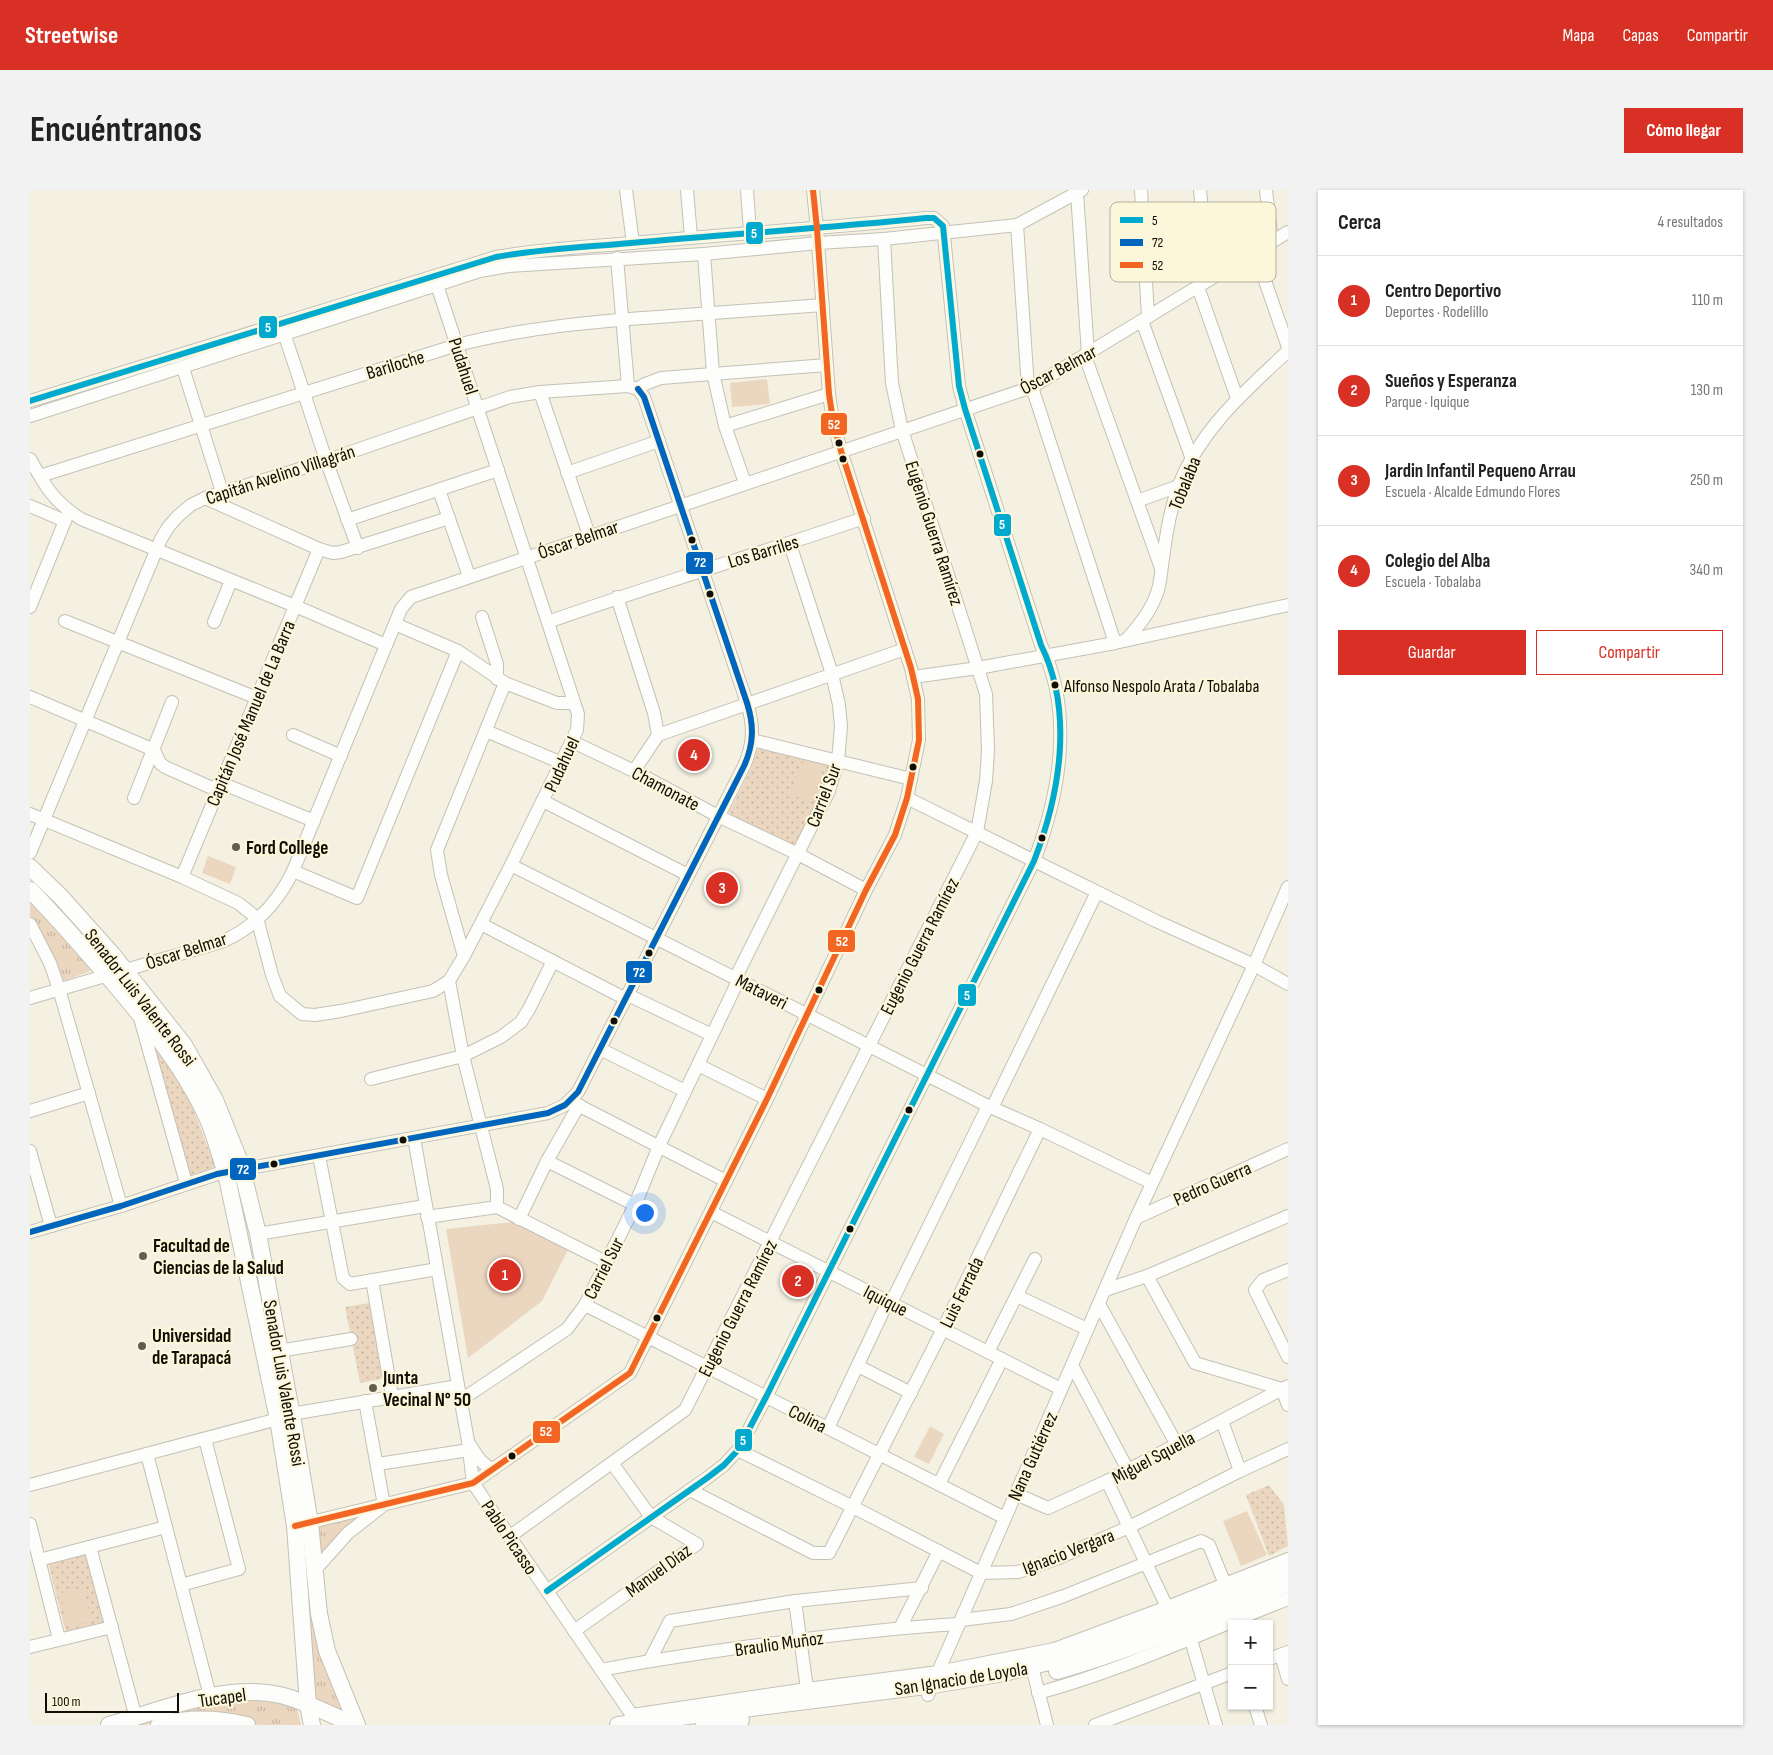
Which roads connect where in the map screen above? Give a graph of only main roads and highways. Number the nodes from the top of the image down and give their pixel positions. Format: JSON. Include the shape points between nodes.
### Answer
{"nodes":[{"id":1,"x":30,"y":867,"type":"edge"},
{"id":2,"x":30,"y":890,"type":"edge"},
{"id":3,"x":263,"y":1264,"type":"junction"},
{"id":4,"x":246,"y":1267,"type":"junction"},
{"id":5,"x":285,"y":1417,"type":"junction"},
{"id":6,"x":303,"y":1524,"type":"junction"},
{"id":7,"x":1288,"y":1571,"type":"edge"},
{"id":8,"x":1288,"y":1584,"type":"edge"},
{"id":9,"x":1186,"y":1625,"type":"junction"},
{"id":10,"x":305,"y":1672,"type":"junction"},
{"id":11,"x":933,"y":1684,"type":"junction"},
{"id":12,"x":281,"y":1695,"type":"junction"},
{"id":13,"x":308,"y":1705,"type":"junction"},
{"id":14,"x":636,"y":1721,"type":"edge"},
{"id":15,"x":109,"y":1725,"type":"edge"},
{"id":16,"x":159,"y":1725,"type":"edge"},
{"id":17,"x":247,"y":1725,"type":"edge"},
{"id":18,"x":312,"y":1725,"type":"edge"},
{"id":19,"x":356,"y":1725,"type":"edge"},
{"id":20,"x":618,"y":1725,"type":"edge"},
{"id":21,"x":704,"y":1725,"type":"edge"}],
"edges":[{"from":1,"to":3,"type":"main road","name":"Senador Luis Valente Rossi","via":[[62,898],[125,970],[184,1045],[215,1100],[242,1170]]},
{"from":2,"to":4,"type":"main road","name":"Senador Luis Valente Rossi","via":[[139,1013],[188,1081],[213,1132],[226,1173]]},
{"from":3,"to":4,"type":"main road"},
{"from":3,"to":5,"type":"main road","name":"Senador Luis Valente Rossi","via":[[279,1351]]},
{"from":4,"to":5,"type":"main road","name":"Senador Luis Valente Rossi"},
{"from":5,"to":6,"type":"main road","name":"Senador Luis Valente Rossi"},
{"from":6,"to":10,"type":"main road","name":"Senador Luis Valente Rossi"},
{"from":6,"to":19,"type":"main road","name":"Senador Luis Valente Rossi","via":[[315,1570],[327,1651]]},
{"from":7,"to":9,"type":"main road","name":"San Ignacio de Loyola"},
{"from":8,"to":9,"type":"main road","name":"San Ignacio de Loyola"},
{"from":9,"to":11,"type":"main road","name":"San Ignacio de Loyola","via":[[1057,1660],[1034,1679],[974,1679]]},
{"from":10,"to":12,"type":"main road","via":[[297,1688]]},
{"from":10,"to":13,"type":"main road","name":"Senador Luis Valente Rossi"},
{"from":11,"to":14,"type":"main road","name":"San Ignacio de Loyola"},
{"from":11,"to":21,"type":"main road","name":"San Ignacio de Loyola"},
{"from":12,"to":13,"type":"main road","name":"Tucapel"},
{"from":12,"to":15,"type":"main road","name":"Tucapel","via":[[233,1693],[210,1696]]},
{"from":13,"to":18,"type":"main road","name":"Senador Luis Valente Rossi"},
{"from":13,"to":19,"type":"main road"},
{"from":14,"to":20,"type":"main road","name":"San Ignacio de Loyola"},
{"from":16,"to":17,"type":"main road","name":"Tucapel","via":[[196,1718]]}]}
